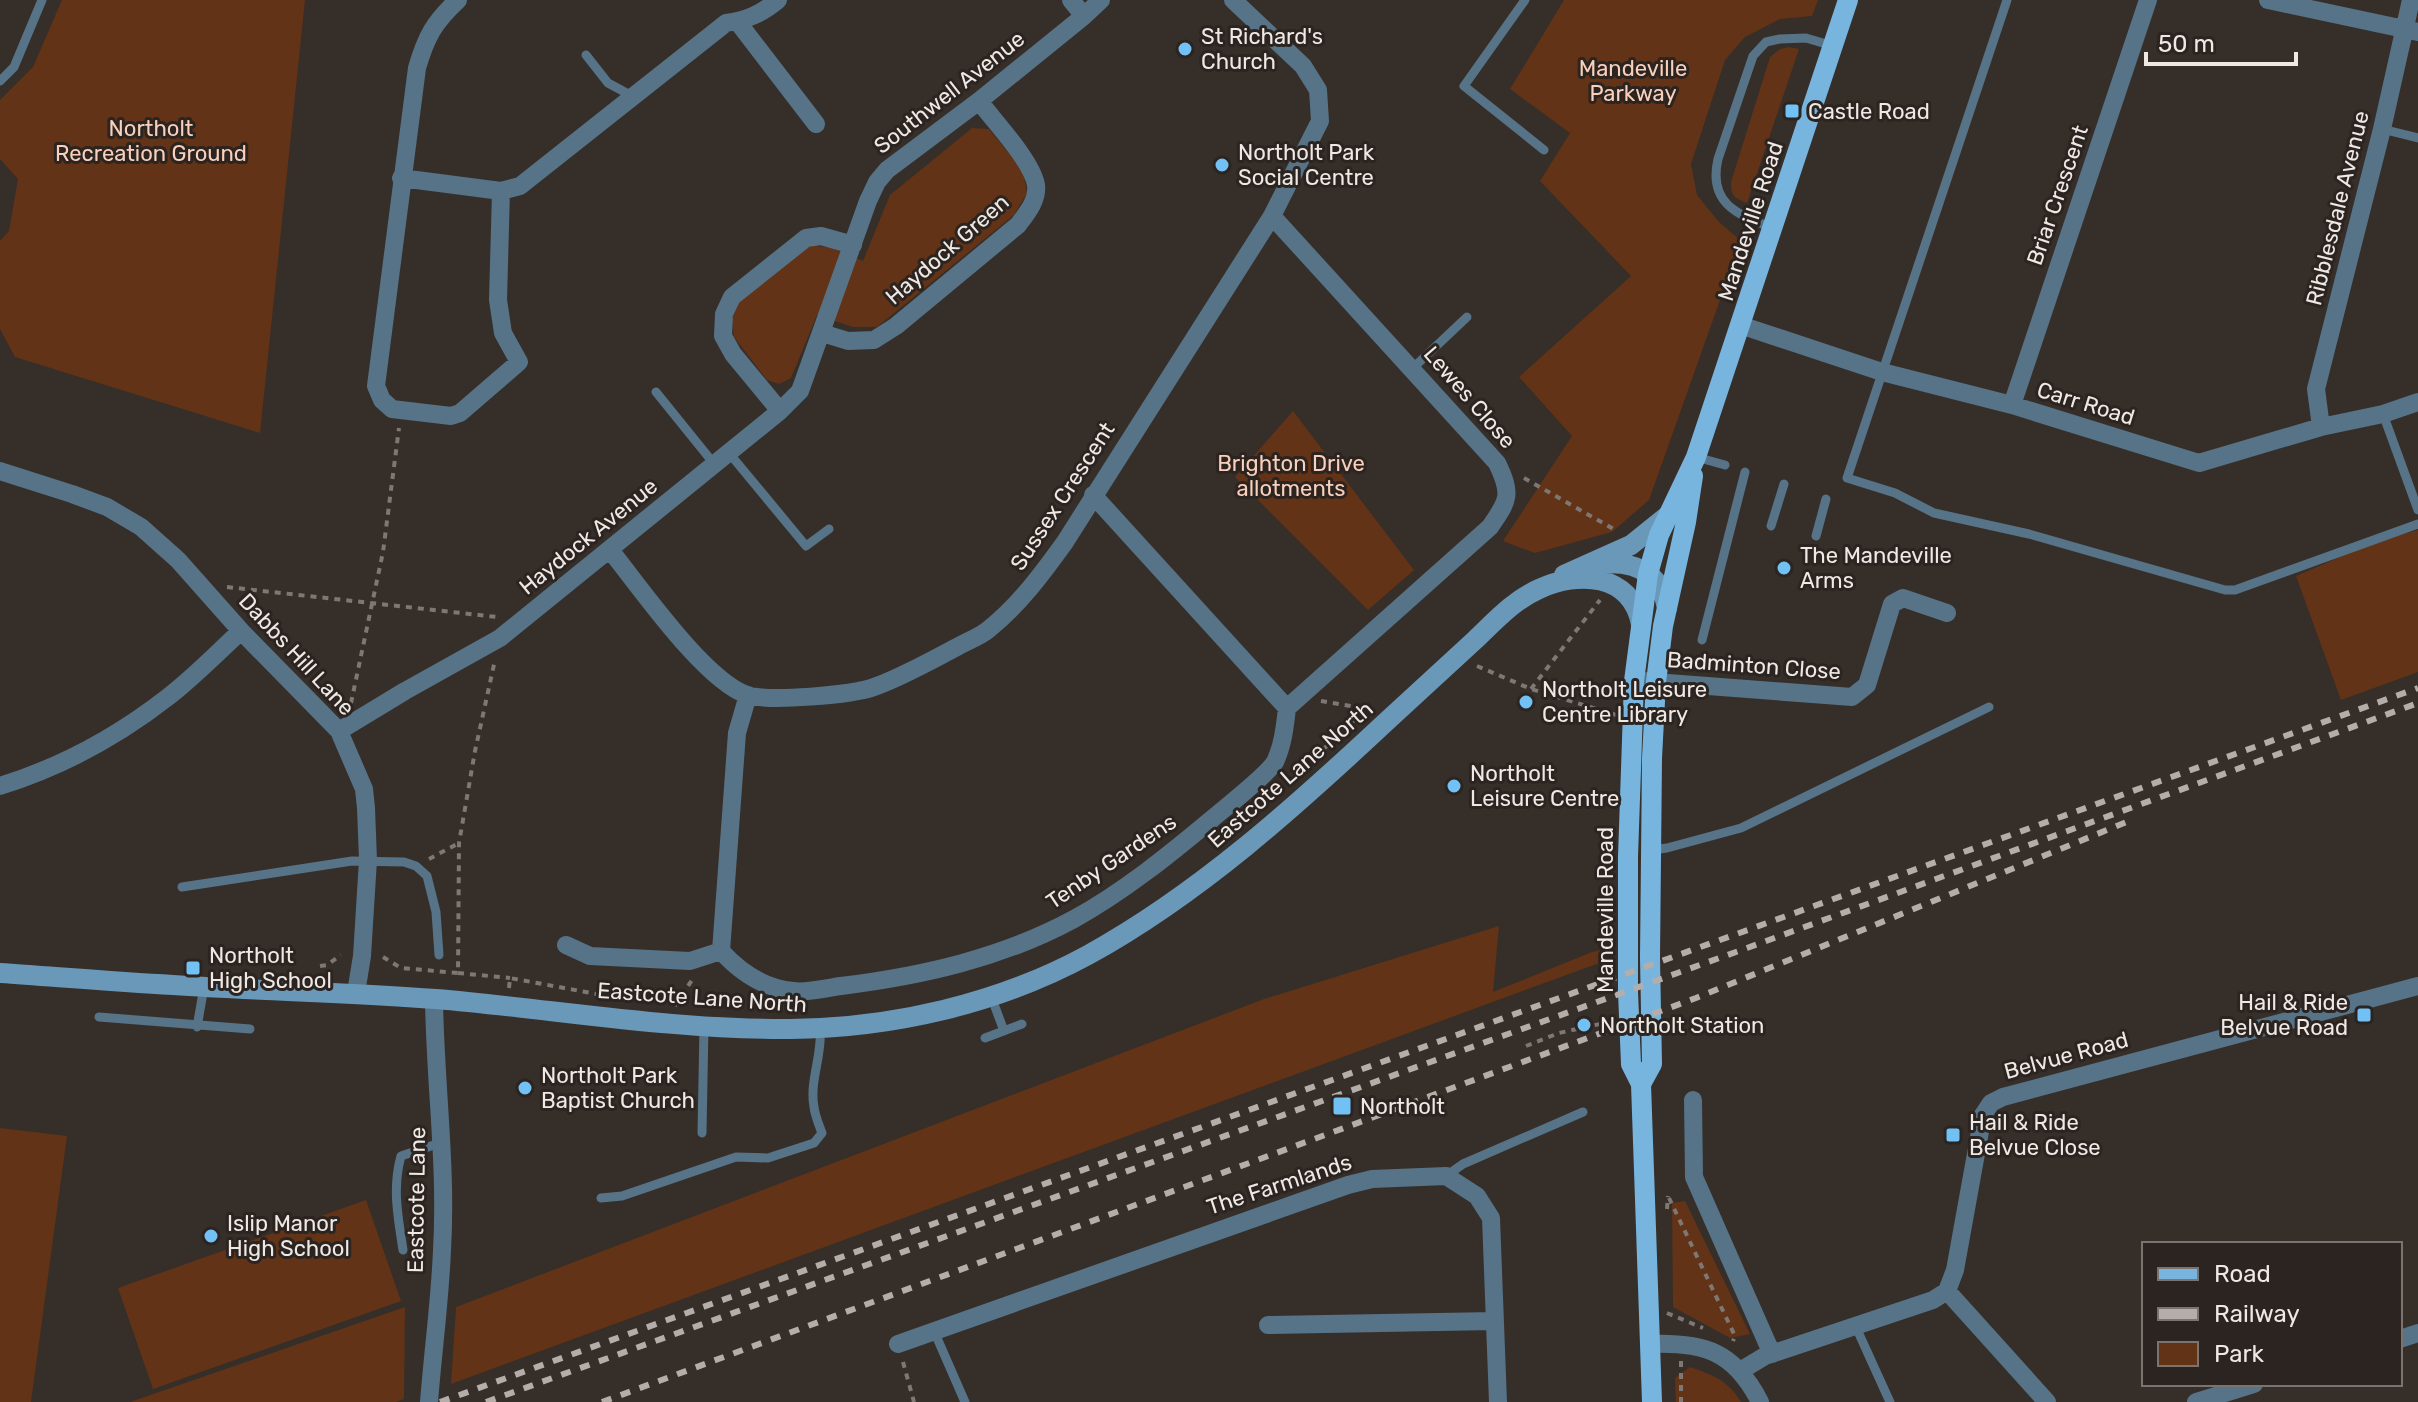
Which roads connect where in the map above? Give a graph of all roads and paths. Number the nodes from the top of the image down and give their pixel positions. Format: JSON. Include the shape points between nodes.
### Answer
{"nodes":[{"id":1,"x":42,"y":0,"type":"edge"},
{"id":2,"x":458,"y":0,"type":"edge"},
{"id":3,"x":778,"y":0,"type":"edge"},
{"id":4,"x":1071,"y":0,"type":"edge"},
{"id":5,"x":1101,"y":0,"type":"edge"},
{"id":6,"x":1233,"y":0,"type":"edge"},
{"id":7,"x":1525,"y":0,"type":"edge"},
{"id":8,"x":1848,"y":0,"type":"edge"},
{"id":9,"x":2007,"y":0,"type":"edge"},
{"id":10,"x":2148,"y":0,"type":"edge"},
{"id":11,"x":2268,"y":0,"type":"edge"},
{"id":12,"x":2411,"y":0,"type":"edge"},
{"id":13,"x":1084,"y":16,"type":"junction"},
{"id":14,"x":741,"y":20,"type":"junction"},
{"id":15,"x":2411,"y":31,"type":"edge"},
{"id":16,"x":1833,"y":46,"type":"junction"},
{"id":17,"x":586,"y":55,"type":"dead end"},
{"id":18,"x":0,"y":81,"type":"edge"},
{"id":19,"x":634,"y":97,"type":"junction"},
{"id":20,"x":979,"y":101,"type":"junction"},
{"id":21,"x":816,"y":124,"type":"dead end"},
{"id":22,"x":2382,"y":129,"type":"junction"},
{"id":23,"x":2418,"y":138,"type":"edge"},
{"id":24,"x":1544,"y":150,"type":"dead end"},
{"id":25,"x":401,"y":178,"type":"junction"},
{"id":26,"x":501,"y":191,"type":"junction"},
{"id":27,"x":1272,"y":216,"type":"junction"},
{"id":28,"x":1773,"y":228,"type":"junction"},
{"id":29,"x":853,"y":245,"type":"junction"},
{"id":30,"x":1467,"y":317,"type":"dead end"},
{"id":31,"x":1740,"y":325,"type":"junction"},
{"id":32,"x":822,"y":333,"type":"junction"},
{"id":33,"x":1413,"y":368,"type":"junction"},
{"id":34,"x":1882,"y":372,"type":"junction"},
{"id":35,"x":656,"y":392,"type":"dead end"},
{"id":36,"x":2418,"y":402,"type":"edge"},
{"id":37,"x":2012,"y":405,"type":"junction"},
{"id":38,"x":401,"y":410,"type":"junction"},
{"id":39,"x":780,"y":411,"type":"junction"},
{"id":40,"x":2383,"y":414,"type":"junction"},
{"id":41,"x":2321,"y":427,"type":"junction"},
{"id":42,"x":729,"y":453,"type":"junction"},
{"id":43,"x":1696,"y":457,"type":"junction"},
{"id":44,"x":1497,"y":463,"type":"junction"},
{"id":45,"x":715,"y":465,"type":"junction"},
{"id":46,"x":1725,"y":465,"type":"dead end"},
{"id":47,"x":0,"y":471,"type":"edge"},
{"id":48,"x":1745,"y":472,"type":"dead end"},
{"id":49,"x":1784,"y":484,"type":"dead end"},
{"id":50,"x":1093,"y":495,"type":"junction"},
{"id":51,"x":1826,"y":499,"type":"dead end"},
{"id":52,"x":2418,"y":510,"type":"edge"},
{"id":53,"x":1667,"y":516,"type":"junction"},
{"id":54,"x":2418,"y":524,"type":"edge"},
{"id":55,"x":1771,"y":526,"type":"dead end"},
{"id":56,"x":829,"y":529,"type":"dead end"},
{"id":57,"x":1816,"y":536,"type":"dead end"},
{"id":58,"x":1631,"y":545,"type":"junction"},
{"id":59,"x":610,"y":550,"type":"junction"},
{"id":60,"x":1677,"y":561,"type":"junction"},
{"id":61,"x":1579,"y":568,"type":"junction"},
{"id":62,"x":1651,"y":582,"type":"junction"},
{"id":63,"x":1609,"y":583,"type":"junction"},
{"id":64,"x":1547,"y":585,"type":"junction"},
{"id":65,"x":206,"y":593,"type":"junction"},
{"id":66,"x":373,"y":603,"type":"junction"},
{"id":67,"x":1667,"y":608,"type":"junction"},
{"id":68,"x":1947,"y":613,"type":"dead end"},
{"id":69,"x":1641,"y":624,"type":"junction"},
{"id":70,"x":241,"y":631,"type":"junction"},
{"id":71,"x":504,"y":635,"type":"junction"},
{"id":72,"x":1702,"y":640,"type":"dead end"},
{"id":73,"x":1457,"y":656,"type":"junction"},
{"id":74,"x":1634,"y":681,"type":"junction"},
{"id":75,"x":1656,"y":682,"type":"junction"},
{"id":76,"x":1531,"y":689,"type":"junction"},
{"id":77,"x":748,"y":695,"type":"junction"},
{"id":78,"x":1293,"y":703,"type":"junction"},
{"id":79,"x":351,"y":705,"type":"dead end"},
{"id":80,"x":1989,"y":707,"type":"dead end"},
{"id":81,"x":1374,"y":715,"type":"dead end"},
{"id":82,"x":1633,"y":720,"type":"junction"},
{"id":83,"x":339,"y":731,"type":"junction"},
{"id":84,"x":0,"y":786,"type":"edge"},
{"id":85,"x":459,"y":843,"type":"junction"},
{"id":86,"x":1652,"y":850,"type":"junction"},
{"id":87,"x":368,"y":860,"type":"junction"},
{"id":88,"x":416,"y":866,"type":"junction"},
{"id":89,"x":182,"y":887,"type":"dead end"},
{"id":90,"x":566,"y":945,"type":"dead end"},
{"id":91,"x":721,"y":951,"type":"junction"},
{"id":92,"x":341,"y":955,"type":"dead end"},
{"id":93,"x":439,"y":955,"type":"dead end"},
{"id":94,"x":383,"y":957,"type":"dead end"},
{"id":95,"x":698,"y":959,"type":"junction"},
{"id":96,"x":320,"y":966,"type":"dead end"},
{"id":97,"x":0,"y":973,"type":"edge"},
{"id":98,"x":458,"y":973,"type":"junction"},
{"id":99,"x":2418,"y":986,"type":"edge"},
{"id":100,"x":204,"y":987,"type":"junction"},
{"id":101,"x":356,"y":993,"type":"junction"},
{"id":102,"x":991,"y":996,"type":"junction"},
{"id":103,"x":614,"y":997,"type":"dead end"},
{"id":104,"x":434,"y":999,"type":"junction"},
{"id":105,"x":673,"y":1008,"type":"dead end"},
{"id":106,"x":99,"y":1017,"type":"dead end"},
{"id":107,"x":1611,"y":1021,"type":"dead end"},
{"id":108,"x":1022,"y":1024,"type":"dead end"},
{"id":109,"x":704,"y":1026,"type":"junction"},
{"id":110,"x":197,"y":1027,"type":"junction"},
{"id":111,"x":820,"y":1028,"type":"junction"},
{"id":112,"x":250,"y":1029,"type":"dead end"},
{"id":113,"x":1004,"y":1031,"type":"junction"},
{"id":114,"x":985,"y":1038,"type":"dead end"},
{"id":115,"x":1526,"y":1046,"type":"dead end"},
{"id":116,"x":1641,"y":1084,"type":"junction"},
{"id":117,"x":1693,"y":1100,"type":"dead end"},
{"id":118,"x":1583,"y":1112,"type":"dead end"},
{"id":119,"x":702,"y":1133,"type":"dead end"},
{"id":120,"x":443,"y":1142,"type":"junction"},
{"id":121,"x":1446,"y":1176,"type":"junction"},
{"id":122,"x":601,"y":1198,"type":"dead end"},
{"id":123,"x":1667,"y":1211,"type":"dead end"},
{"id":124,"x":403,"y":1250,"type":"dead end"},
{"id":125,"x":1947,"y":1291,"type":"junction"},
{"id":126,"x":1665,"y":1312,"type":"dead end"},
{"id":127,"x":1679,"y":1317,"type":"junction"},
{"id":128,"x":1494,"y":1321,"type":"junction"},
{"id":129,"x":1268,"y":1325,"type":"dead end"},
{"id":130,"x":1679,"y":1325,"type":"dead end"},
{"id":131,"x":1855,"y":1325,"type":"junction"},
{"id":132,"x":1708,"y":1330,"type":"dead end"},
{"id":133,"x":934,"y":1331,"type":"junction"},
{"id":134,"x":1730,"y":1341,"type":"dead end"},
{"id":135,"x":898,"y":1344,"type":"joint"},
{"id":136,"x":1650,"y":1344,"type":"junction"},
{"id":137,"x":1772,"y":1354,"type":"junction"},
{"id":138,"x":1681,"y":1359,"type":"dead end"},
{"id":139,"x":1740,"y":1371,"type":"junction"},
{"id":140,"x":2248,"y":1386,"type":"edge"},
{"id":141,"x":429,"y":1402,"type":"edge"},
{"id":142,"x":914,"y":1402,"type":"edge"},
{"id":143,"x":965,"y":1402,"type":"edge"},
{"id":144,"x":1498,"y":1402,"type":"edge"},
{"id":145,"x":1652,"y":1402,"type":"edge"},
{"id":146,"x":1681,"y":1402,"type":"edge"},
{"id":147,"x":1760,"y":1402,"type":"edge"},
{"id":148,"x":1890,"y":1402,"type":"edge"},
{"id":149,"x":2047,"y":1402,"type":"edge"},
{"id":150,"x":2196,"y":1402,"type":"edge"}],
"edges":[{"from":1,"to":18,"type":"lane","via":[[14,67]]},
{"from":2,"to":25,"type":"street","via":[[425,40]]},
{"from":3,"to":14,"type":"street"},
{"from":4,"to":13,"type":"street"},
{"from":5,"to":13,"type":"street","name":"Southwell Avenue"},
{"from":6,"to":27,"type":"street","name":"Sussex Crescent","via":[[1303,66],[1318,90],[1320,121]]},
{"from":7,"to":24,"type":"lane","via":[[1464,86]]},
{"from":8,"to":16,"type":"main road","name":"Mandeville Road"},
{"from":9,"to":34,"type":"lane"},
{"from":10,"to":37,"type":"street","name":"Briar Crescent"},
{"from":11,"to":15,"type":"street"},
{"from":12,"to":15,"type":"street","name":"Ribblesdale Avenue"},
{"from":13,"to":20,"type":"street","name":"Southwell Avenue"},
{"from":14,"to":19,"type":"street","via":[[726,23]]},
{"from":14,"to":21,"type":"street"},
{"from":15,"to":22,"type":"street","name":"Ribblesdale Avenue"},
{"from":16,"to":28,"type":"main road","name":"Mandeville Road"},
{"from":16,"to":28,"type":"lane","via":[[1806,38],[1766,42],[1753,56],[1718,159],[1714,176],[1724,204]]},
{"from":17,"to":19,"type":"lane","via":[[608,83]]},
{"from":19,"to":26,"type":"street","via":[[520,186]]},
{"from":20,"to":29,"type":"street","name":"Southwell Avenue","via":[[887,170],[868,201]]},
{"from":20,"to":32,"type":"street","name":"Haydock Green","via":[[1029,166],[1036,187],[1032,207],[1018,225],[874,340],[848,341]]},
{"from":22,"to":23,"type":"lane"},
{"from":22,"to":41,"type":"street","name":"Ribblesdale Avenue","via":[[2316,389]]},
{"from":25,"to":26,"type":"street"},
{"from":25,"to":38,"type":"street","via":[[376,386],[382,400]]},
{"from":26,"to":38,"type":"street","via":[[498,300],[503,333],[519,362],[460,413]]},
{"from":27,"to":33,"type":"street","name":"Lewes Close"},
{"from":27,"to":50,"type":"street","name":"Sussex Crescent"},
{"from":28,"to":31,"type":"main road","name":"Mandeville Road"},
{"from":29,"to":32,"type":"street","name":"Southwell Avenue"},
{"from":29,"to":39,"type":"street","via":[[821,236],[806,238],[732,297],[724,314],[723,336],[733,354]]},
{"from":30,"to":33,"type":"lane"},
{"from":31,"to":34,"type":"street","name":"Carr Road"},
{"from":31,"to":43,"type":"main road","name":"Mandeville Road"},
{"from":32,"to":39,"type":"street","name":"Haydock Avenue","via":[[800,391]]},
{"from":33,"to":44,"type":"street","name":"Lewes Close"},
{"from":34,"to":37,"type":"street","name":"Carr Road"},
{"from":34,"to":54,"type":"lane","via":[[1847,478],[1934,513],[2225,590]]},
{"from":35,"to":45,"type":"lane"},
{"from":36,"to":40,"type":"street","name":"Carr Road"},
{"from":37,"to":41,"type":"street","name":"Carr Road","via":[[2199,463]]},
{"from":38,"to":66,"type":"path"},
{"from":39,"to":42,"type":"street","name":"Haydock Avenue"},
{"from":40,"to":41,"type":"street","name":"Carr Road"},
{"from":40,"to":52,"type":"lane"},
{"from":42,"to":45,"type":"street","name":"Haydock Avenue"},
{"from":42,"to":56,"type":"lane","via":[[806,546]]},
{"from":43,"to":46,"type":"lane"},
{"from":43,"to":53,"type":"main road","name":"Mandeville Road"},
{"from":43,"to":60,"type":"main road","name":"Mandeville Road"},
{"from":44,"to":58,"type":"path","via":[[1623,534]]},
{"from":44,"to":78,"type":"street","name":"Lewes Close","via":[[1507,483],[1505,505],[1490,527]]},
{"from":45,"to":59,"type":"street","name":"Haydock Avenue"},
{"from":47,"to":65,"type":"street","name":"Dabbs Hill Lane","via":[[107,507],[141,527]]},
{"from":48,"to":72,"type":"lane"},
{"from":49,"to":55,"type":"lane"},
{"from":50,"to":77,"type":"street","name":"Sussex Crescent","via":[[1033,586],[987,631],[872,688],[779,699]]},
{"from":50,"to":78,"type":"street"},
{"from":51,"to":57,"type":"lane"},
{"from":53,"to":58,"type":"street","name":"Eastcote Lane North"},
{"from":53,"to":62,"type":"main road","name":"Mandeville Road","via":[[1652,554]]},
{"from":58,"to":61,"type":"street","name":"Eastcote Lane North"},
{"from":59,"to":71,"type":"street","name":"Haydock Avenue"},
{"from":59,"to":77,"type":"street","name":"Sussex Crescent","via":[[709,668]]},
{"from":60,"to":62,"type":"street","via":[[1670,574]]},
{"from":60,"to":67,"type":"main road","name":"Mandeville Road"},
{"from":61,"to":62,"type":"street","name":"Eastcote Lane North","via":[[1621,563],[1639,568]]},
{"from":61,"to":64,"type":"street","name":"Eastcote Lane North"},
{"from":62,"to":63,"type":"street","name":"Eastcote Lane North","via":[[1627,587]]},
{"from":62,"to":67,"type":"street","via":[[1665,597]]},
{"from":62,"to":69,"type":"main road","name":"Mandeville Road"},
{"from":63,"to":64,"type":"street","name":"Eastcote Lane North","via":[[1579,578]]},
{"from":63,"to":69,"type":"street","via":[[1628,596]]},
{"from":63,"to":76,"type":"path"},
{"from":64,"to":73,"type":"street","name":"Eastcote Lane North","via":[[1521,599]]},
{"from":65,"to":66,"type":"path","via":[[214,585]]},
{"from":65,"to":70,"type":"street","name":"Dabbs Hill Lane"},
{"from":66,"to":71,"type":"path","via":[[496,616]]},
{"from":66,"to":79,"type":"path"},
{"from":67,"to":75,"type":"main road","name":"Mandeville Road"},
{"from":68,"to":75,"type":"street","name":"Badminton Close","via":[[1903,598],[1892,604],[1867,685],[1852,697]]},
{"from":69,"to":74,"type":"main road","name":"Mandeville Road"},
{"from":70,"to":83,"type":"street","name":"Dabbs Hill Lane"},
{"from":70,"to":84,"type":"street","via":[[171,696],[125,728],[67,760]]},
{"from":71,"to":83,"type":"street","name":"Haydock Avenue"},
{"from":71,"to":85,"type":"path"},
{"from":73,"to":76,"type":"path"},
{"from":73,"to":102,"type":"street","name":"Eastcote Lane North","via":[[1210,875],[1087,955]]},
{"from":74,"to":75,"type":"street","name":"Badminton Close"},
{"from":74,"to":82,"type":"main road","name":"Mandeville Road"},
{"from":75,"to":86,"type":"main road","name":"Mandeville Road"},
{"from":76,"to":82,"type":"path"},
{"from":77,"to":91,"type":"street","via":[[737,733]]},
{"from":78,"to":81,"type":"path","via":[[1368,709]]},
{"from":78,"to":91,"type":"street","name":"Tenby Gardens","via":[[1274,764],[1237,798],[1136,878],[1025,944],[893,980],[795,992],[737,969]]},
{"from":80,"to":86,"type":"lane","via":[[1741,828]]},
{"from":82,"to":116,"type":"main road","name":"Mandeville Road","via":[[1628,992],[1631,1064]]},
{"from":83,"to":87,"type":"street","name":"Dabbs Hill Lane","via":[[364,789]]},
{"from":85,"to":88,"type":"path"},
{"from":85,"to":98,"type":"path"},
{"from":86,"to":116,"type":"main road","name":"Mandeville Road","via":[[1652,1064]]},
{"from":87,"to":88,"type":"lane"},
{"from":87,"to":89,"type":"lane"},
{"from":87,"to":101,"type":"street","name":"Dabbs Hill Lane"},
{"from":88,"to":93,"type":"lane","via":[[427,876]]},
{"from":90,"to":95,"type":"street","via":[[590,956]]},
{"from":91,"to":95,"type":"street"},
{"from":92,"to":96,"type":"path"},
{"from":94,"to":98,"type":"path","via":[[401,968]]},
{"from":95,"to":105,"type":"path","via":[[699,971]]},
{"from":97,"to":100,"type":"street","name":"Eastcote Lane North"},
{"from":98,"to":103,"type":"path"},
{"from":99,"to":125,"type":"street","name":"Belvue Road","via":[[1991,1103],[1983,1115]]},
{"from":100,"to":101,"type":"street","name":"Eastcote Lane North"},
{"from":100,"to":110,"type":"lane"},
{"from":101,"to":104,"type":"street","name":"Eastcote Lane North"},
{"from":102,"to":111,"type":"street","name":"Eastcote Lane North","via":[[876,1022]]},
{"from":102,"to":113,"type":"lane"},
{"from":104,"to":109,"type":"street","name":"Eastcote Lane North"},
{"from":104,"to":120,"type":"street","name":"Eastcote Lane"},
{"from":106,"to":110,"type":"lane"},
{"from":107,"to":115,"type":"path"},
{"from":108,"to":113,"type":"lane"},
{"from":109,"to":111,"type":"street","name":"Eastcote Lane North"},
{"from":109,"to":119,"type":"lane"},
{"from":110,"to":112,"type":"lane"},
{"from":111,"to":122,"type":"lane","via":[[813,1097],[822,1133],[814,1143],[768,1158],[736,1157],[622,1196]]},
{"from":113,"to":114,"type":"lane"},
{"from":116,"to":136,"type":"main road","name":"Mandeville Road"},
{"from":117,"to":137,"type":"street","via":[[1694,1177]]},
{"from":118,"to":121,"type":"lane"},
{"from":120,"to":124,"type":"lane","via":[[401,1156],[395,1197]]},
{"from":120,"to":141,"type":"street","name":"Eastcote Lane","via":[[443,1249]]},
{"from":121,"to":128,"type":"street","via":[[1477,1196],[1491,1218]]},
{"from":121,"to":133,"type":"street","name":"The Farmlands","via":[[1348,1185]]},
{"from":123,"to":134,"type":"path","via":[[1668,1196],[1735,1336]]},
{"from":125,"to":131,"type":"street"},
{"from":125,"to":149,"type":"street"},
{"from":126,"to":127,"type":"path"},
{"from":127,"to":130,"type":"path"},
{"from":127,"to":132,"type":"path"},
{"from":128,"to":129,"type":"street"},
{"from":128,"to":144,"type":"street"},
{"from":131,"to":137,"type":"street"},
{"from":131,"to":148,"type":"lane"},
{"from":133,"to":135,"type":"street","name":"The Farmlands"},
{"from":133,"to":143,"type":"lane"},
{"from":135,"to":142,"type":"path"},
{"from":136,"to":139,"type":"street","via":[[1703,1348]]},
{"from":136,"to":145,"type":"main road","name":"Mandeville Road"},
{"from":137,"to":139,"type":"street"},
{"from":138,"to":146,"type":"path"},
{"from":139,"to":147,"type":"street"},
{"from":140,"to":150,"type":"street"}]}
